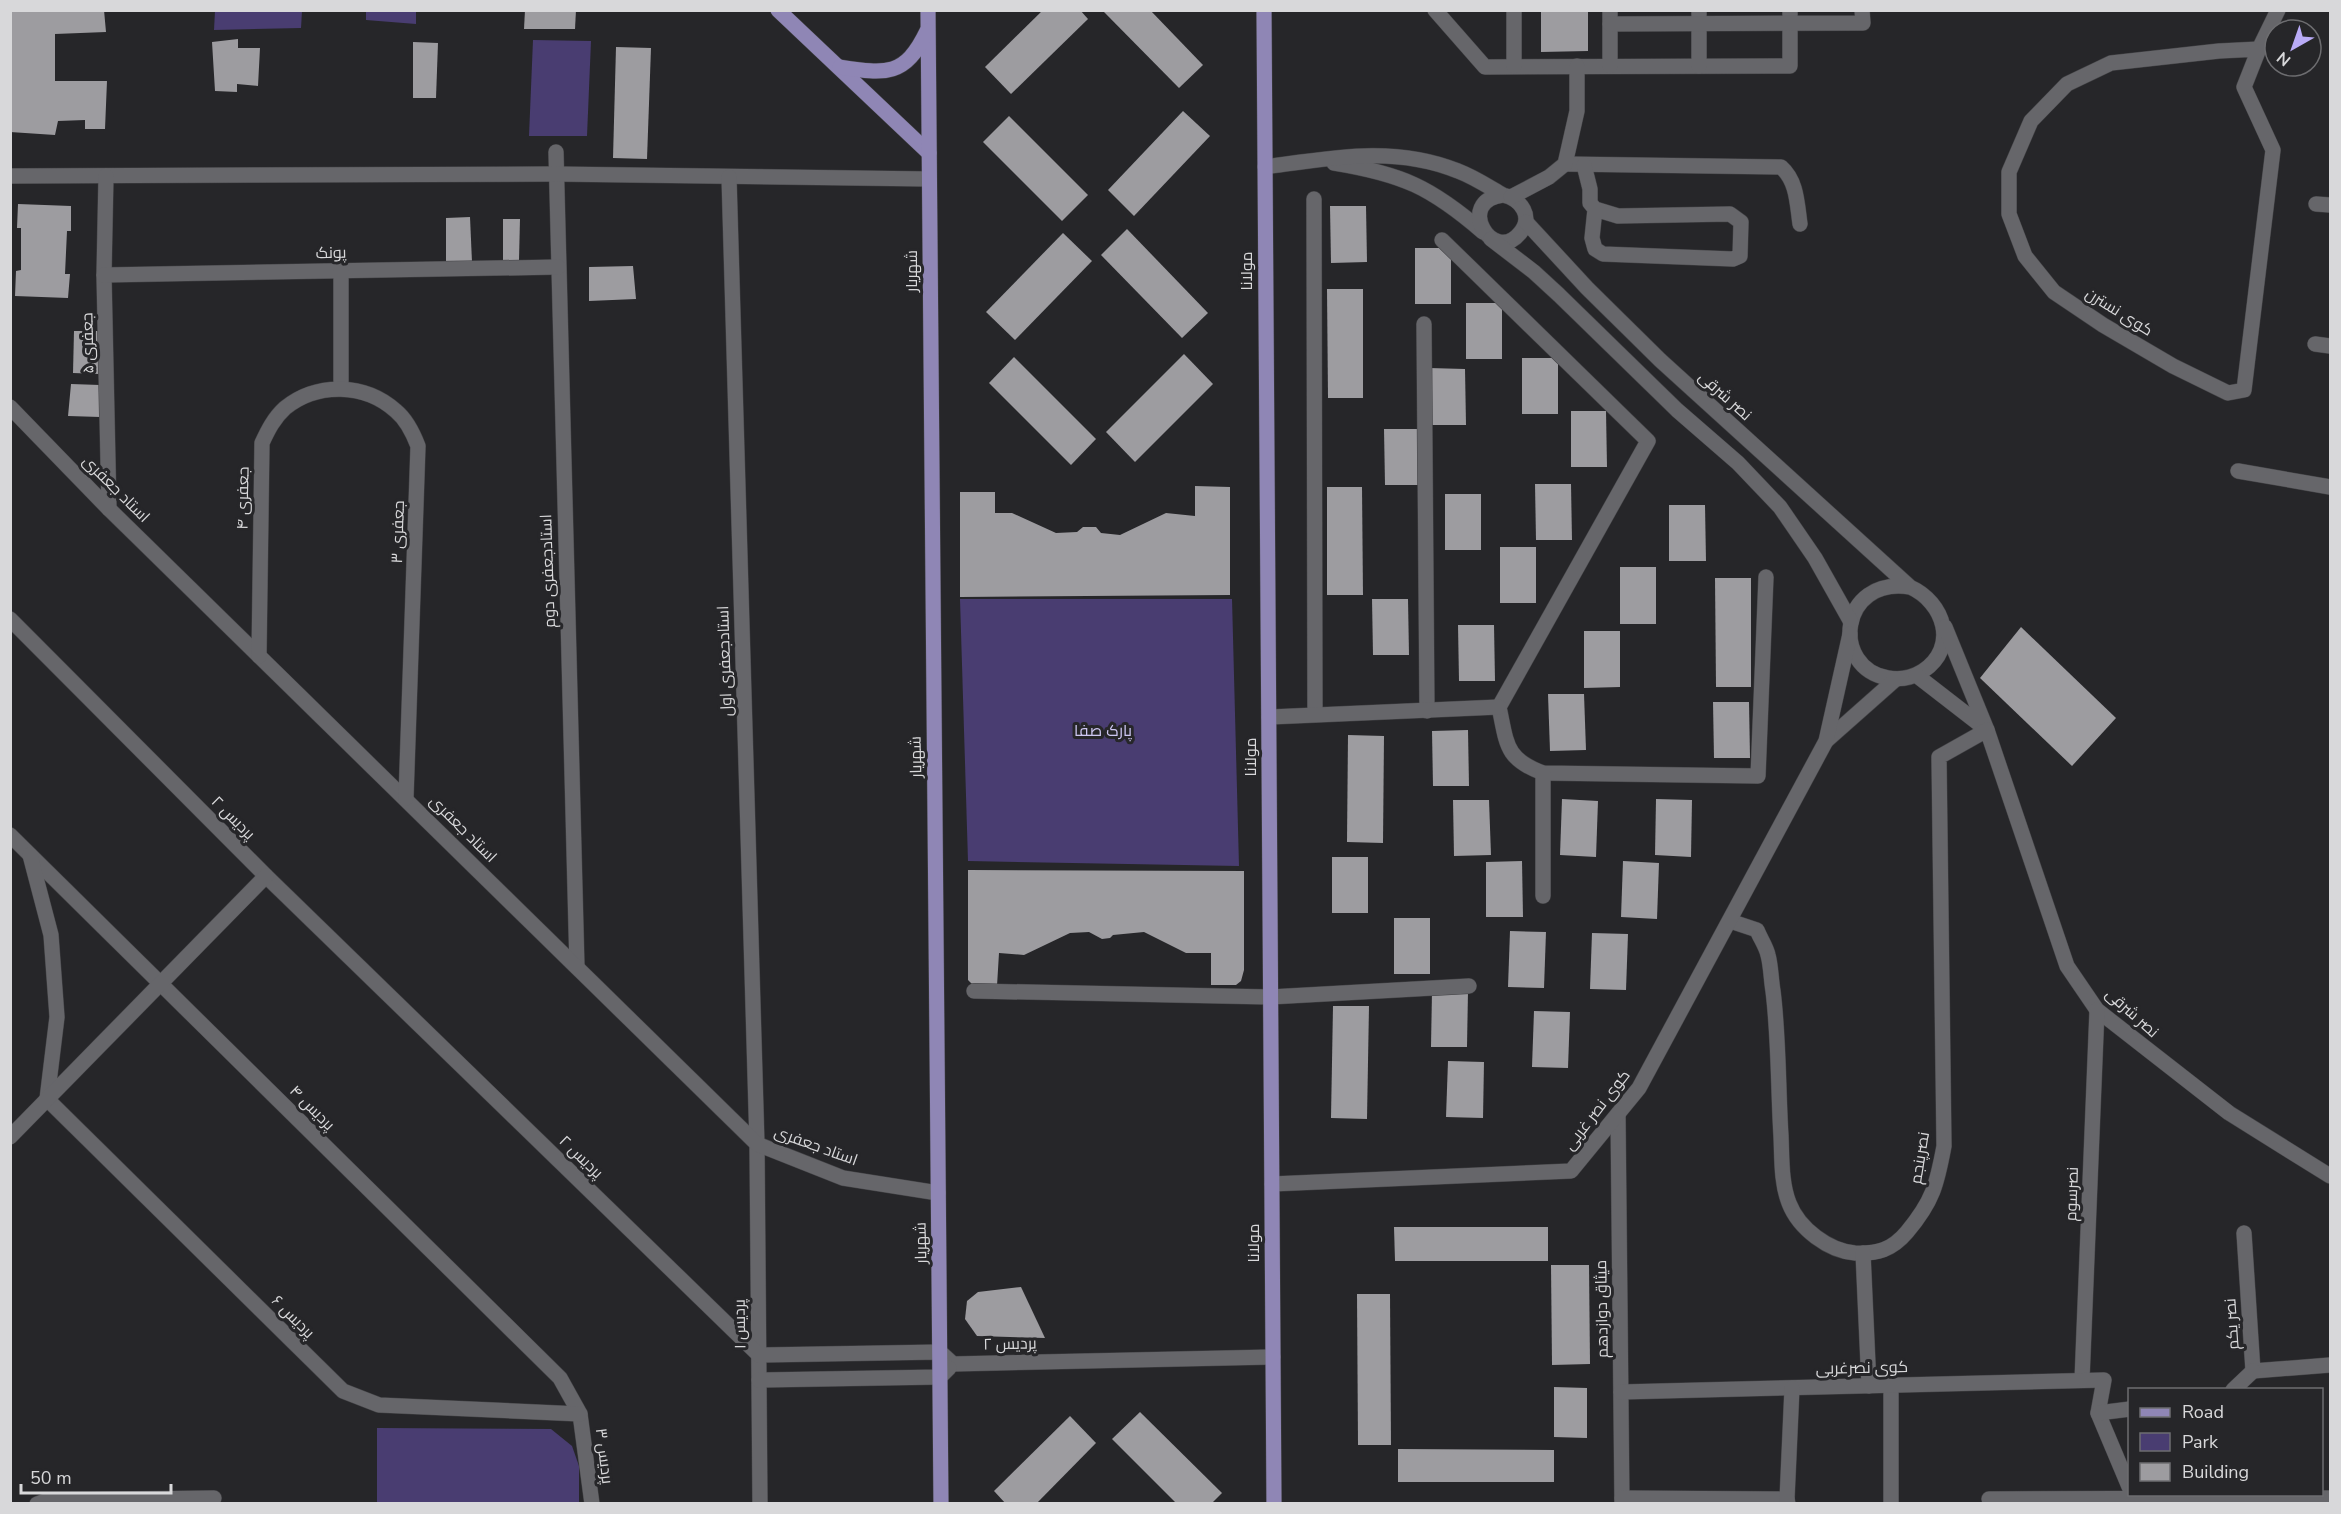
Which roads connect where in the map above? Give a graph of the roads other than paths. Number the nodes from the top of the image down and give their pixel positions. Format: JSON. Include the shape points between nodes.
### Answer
{"nodes":[{"id":1,"x":928,"y":10,"type":"edge"},
{"id":2,"x":1264,"y":10,"type":"edge"},
{"id":3,"x":1435,"y":10,"type":"edge"},
{"id":4,"x":1514,"y":10,"type":"edge"},
{"id":5,"x":1862,"y":10,"type":"edge"},
{"id":6,"x":2278,"y":10,"type":"edge"},
{"id":7,"x":781,"y":12,"type":"edge"},
{"id":8,"x":1610,"y":17,"type":"edge"},
{"id":9,"x":1699,"y":17,"type":"edge"},
{"id":10,"x":1790,"y":17,"type":"edge"},
{"id":11,"x":928,"y":28,"type":"junction"},
{"id":12,"x":2259,"y":49,"type":"junction"},
{"id":13,"x":1514,"y":66,"type":"junction"},
{"id":14,"x":1577,"y":66,"type":"junction"},
{"id":15,"x":1610,"y":66,"type":"junction"},
{"id":16,"x":1699,"y":66,"type":"junction"},
{"id":17,"x":840,"y":67,"type":"junction"},
{"id":18,"x":556,"y":152,"type":"dead end"},
{"id":19,"x":929,"y":153,"type":"junction"},
{"id":20,"x":1316,"y":160,"type":"junction"},
{"id":21,"x":1565,"y":164,"type":"junction"},
{"id":22,"x":1584,"y":165,"type":"junction"},
{"id":23,"x":1265,"y":167,"type":"junction"},
{"id":24,"x":555,"y":174,"type":"junction"},
{"id":25,"x":10,"y":176,"type":"edge"},
{"id":26,"x":106,"y":176,"type":"junction"},
{"id":27,"x":729,"y":177,"type":"junction"},
{"id":28,"x":1549,"y":177,"type":"junction"},
{"id":29,"x":929,"y":179,"type":"junction"},
{"id":30,"x":1507,"y":196,"type":"junction"},
{"id":31,"x":1314,"y":199,"type":"dead end"},
{"id":32,"x":1595,"y":209,"type":"junction"},
{"id":33,"x":1526,"y":218,"type":"junction"},
{"id":34,"x":1800,"y":224,"type":"dead end"},
{"id":35,"x":1488,"y":236,"type":"junction"},
{"id":36,"x":1443,"y":240,"type":"dead end"},
{"id":37,"x":558,"y":267,"type":"junction"},
{"id":38,"x":341,"y":271,"type":"junction"},
{"id":39,"x":104,"y":275,"type":"junction"},
{"id":40,"x":1424,"y":324,"type":"dead end"},
{"id":41,"x":2314,"y":344,"type":"dead end"},
{"id":42,"x":2331,"y":346,"type":"edge"},
{"id":43,"x":341,"y":388,"type":"junction"},
{"id":44,"x":10,"y":406,"type":"edge"},
{"id":45,"x":2238,"y":471,"type":"dead end"},
{"id":46,"x":2328,"y":489,"type":"edge"},
{"id":47,"x":109,"y":508,"type":"junction"},
{"id":48,"x":1766,"y":577,"type":"dead end"},
{"id":49,"x":1910,"y":587,"type":"junction"},
{"id":50,"x":1939,"y":612,"type":"junction"},
{"id":51,"x":10,"y":620,"type":"edge"},
{"id":52,"x":1850,"y":628,"type":"junction"},
{"id":53,"x":259,"y":656,"type":"junction"},
{"id":54,"x":1916,"y":675,"type":"junction"},
{"id":55,"x":1896,"y":679,"type":"junction"},
{"id":56,"x":1499,"y":707,"type":"junction"},
{"id":57,"x":1427,"y":711,"type":"junction"},
{"id":58,"x":1315,"y":714,"type":"junction"},
{"id":59,"x":1269,"y":717,"type":"junction"},
{"id":60,"x":1987,"y":730,"type":"junction"},
{"id":61,"x":1826,"y":741,"type":"junction"},
{"id":62,"x":1543,"y":773,"type":"junction"},
{"id":63,"x":406,"y":798,"type":"junction"},
{"id":64,"x":10,"y":835,"type":"edge"},
{"id":65,"x":30,"y":855,"type":"junction"},
{"id":66,"x":266,"y":876,"type":"junction"},
{"id":67,"x":1543,"y":896,"type":"dead end"},
{"id":68,"x":1730,"y":921,"type":"junction"},
{"id":69,"x":577,"y":967,"type":"junction"},
{"id":70,"x":160,"y":984,"type":"junction"},
{"id":71,"x":1469,"y":986,"type":"dead end"},
{"id":72,"x":974,"y":991,"type":"dead end"},
{"id":73,"x":1270,"y":998,"type":"junction"},
{"id":74,"x":2097,"y":1010,"type":"junction"},
{"id":75,"x":47,"y":1099,"type":"junction"},
{"id":76,"x":1618,"y":1114,"type":"junction"},
{"id":77,"x":10,"y":1137,"type":"edge"},
{"id":78,"x":757,"y":1144,"type":"junction"},
{"id":79,"x":2331,"y":1176,"type":"edge"},
{"id":80,"x":1272,"y":1184,"type":"junction"},
{"id":81,"x":938,"y":1193,"type":"junction"},
{"id":82,"x":2244,"y":1233,"type":"dead end"},
{"id":83,"x":1863,"y":1253,"type":"junction"},
{"id":84,"x":940,"y":1352,"type":"junction"},
{"id":85,"x":759,"y":1355,"type":"junction"},
{"id":86,"x":1273,"y":1356,"type":"junction"},
{"id":87,"x":953,"y":1364,"type":"junction"},
{"id":88,"x":2331,"y":1365,"type":"edge"},
{"id":89,"x":2253,"y":1371,"type":"junction"},
{"id":90,"x":940,"y":1377,"type":"junction"},
{"id":91,"x":759,"y":1380,"type":"junction"},
{"id":92,"x":2082,"y":1380,"type":"junction"},
{"id":93,"x":1891,"y":1385,"type":"junction"},
{"id":94,"x":1869,"y":1386,"type":"junction"},
{"id":95,"x":1792,"y":1388,"type":"junction"},
{"id":96,"x":2234,"y":1388,"type":"edge"},
{"id":97,"x":1621,"y":1392,"type":"junction"},
{"id":98,"x":2128,"y":1408,"type":"edge"},
{"id":99,"x":2098,"y":1413,"type":"junction"},
{"id":100,"x":580,"y":1414,"type":"junction"},
{"id":101,"x":2128,"y":1484,"type":"edge"},
{"id":102,"x":2133,"y":1496,"type":"edge"},
{"id":103,"x":2331,"y":1497,"type":"edge"},
{"id":104,"x":213,"y":1498,"type":"dead end"},
{"id":105,"x":1989,"y":1499,"type":"dead end"},
{"id":106,"x":1622,"y":1501,"type":"edge"},
{"id":107,"x":1787,"y":1501,"type":"edge"},
{"id":108,"x":37,"y":1503,"type":"edge"},
{"id":109,"x":592,"y":1503,"type":"edge"},
{"id":110,"x":760,"y":1503,"type":"edge"},
{"id":111,"x":941,"y":1503,"type":"edge"},
{"id":112,"x":1274,"y":1503,"type":"edge"},
{"id":113,"x":1891,"y":1503,"type":"edge"}],
"edges":[{"from":1,"to":11,"type":"main road","name":"شهریار"},
{"from":2,"to":23,"type":"main road","name":"مولانا"},
{"from":3,"to":13,"type":"street","via":[[1485,67]]},
{"from":4,"to":13,"type":"street"},
{"from":5,"to":10,"type":"street","via":[[1863,23]]},
{"from":6,"to":12,"type":"street","name":"کوی نسترن"},
{"from":7,"to":17,"type":"main road"},
{"from":8,"to":9,"type":"street"},
{"from":8,"to":15,"type":"street"},
{"from":9,"to":10,"type":"street"},
{"from":9,"to":16,"type":"street"},
{"from":10,"to":16,"type":"street","via":[[1790,66]]},
{"from":11,"to":17,"type":"main road","via":[[917,52],[898,67],[879,72]]},
{"from":11,"to":19,"type":"main road","name":"شهریار"},
{"from":12,"to":12,"type":"street","name":"کوی نسترن","via":[[2111,63],[2067,84],[2031,121],[2009,172],[2009,214],[2025,256],[2054,292],[2173,366],[2228,393],[2244,390],[2273,150],[2244,87]]},
{"from":13,"to":14,"type":"street"},
{"from":14,"to":15,"type":"street"},
{"from":14,"to":21,"type":"street","via":[[1577,111]]},
{"from":15,"to":16,"type":"street"},
{"from":17,"to":19,"type":"main road"},
{"from":18,"to":24,"type":"street","name":"استادجعفری دوم"},
{"from":19,"to":29,"type":"main road","name":"شهریار"},
{"from":20,"to":23,"type":"street"},
{"from":20,"to":30,"type":"street","via":[[1359,154],[1405,157],[1458,171]]},
{"from":20,"to":35,"type":"street","via":[[1377,170],[1425,188],[1454,206]]},
{"from":21,"to":22,"type":"street"},
{"from":21,"to":28,"type":"street"},
{"from":22,"to":32,"type":"street","via":[[1590,203]]},
{"from":22,"to":34,"type":"street","via":[[1781,167],[1790,174],[1796,190]]},
{"from":23,"to":59,"type":"main road","name":"مولانا"},
{"from":24,"to":26,"type":"street"},
{"from":24,"to":27,"type":"street"},
{"from":24,"to":37,"type":"street","name":"استادجعفری دوم"},
{"from":25,"to":26,"type":"street"},
{"from":26,"to":39,"type":"street","name":"جعفری ۵"},
{"from":27,"to":29,"type":"street"},
{"from":27,"to":78,"type":"street","name":"استادجعفری اول"},
{"from":28,"to":30,"type":"street"},
{"from":28,"to":33,"type":"street"},
{"from":29,"to":81,"type":"main road","name":"شهریار"},
{"from":30,"to":33,"type":"street","via":[[1523,207]]},
{"from":30,"to":35,"type":"street","via":[[1483,205],[1479,220]]},
{"from":31,"to":58,"type":"street"},
{"from":32,"to":32,"type":"street","via":[[1618,216],[1730,214],[1742,222],[1740,256],[1733,259],[1603,254],[1595,249],[1592,238]]},
{"from":33,"to":35,"type":"street","via":[[1523,229],[1513,239],[1498,241]]},
{"from":33,"to":49,"type":"street","name":"نصر شرقی","via":[[1587,288],[1660,360]]},
{"from":35,"to":52,"type":"street","via":[[1543,279],[1780,507],[1815,558]]},
{"from":36,"to":56,"type":"street","via":[[1648,441]]},
{"from":37,"to":38,"type":"street","name":"پونک"},
{"from":37,"to":69,"type":"street","name":"استادجعفری دوم"},
{"from":38,"to":39,"type":"street","name":"پونک"},
{"from":38,"to":43,"type":"street"},
{"from":39,"to":47,"type":"street","name":"جعفری ۵"},
{"from":40,"to":57,"type":"street"},
{"from":41,"to":42,"type":"street"},
{"from":43,"to":53,"type":"street","name":"جعفری ۴","via":[[320,390],[285,409],[271,424],[262,443]]},
{"from":43,"to":63,"type":"street","name":"جعفری ۳","via":[[361,391],[397,411],[418,446]]},
{"from":44,"to":47,"type":"street","name":"استاد جعفری"},
{"from":45,"to":46,"type":"street"},
{"from":47,"to":53,"type":"street","name":"استاد جعفری"},
{"from":48,"to":62,"type":"street","via":[[1758,776]]},
{"from":49,"to":50,"type":"street","via":[[1922,592]]},
{"from":49,"to":52,"type":"street","via":[[1889,586],[1870,592],[1853,613]]},
{"from":50,"to":54,"type":"street","via":[[1943,642],[1938,656]]},
{"from":50,"to":60,"type":"street","name":"نصر شرقی"},
{"from":51,"to":66,"type":"street","name":"پردیس ۲"},
{"from":52,"to":55,"type":"street","via":[[1856,657],[1867,669]]},
{"from":52,"to":61,"type":"street","name":"کوی نصر غربی"},
{"from":53,"to":63,"type":"street","name":"استاد جعفری"},
{"from":54,"to":55,"type":"street"},
{"from":54,"to":60,"type":"street"},
{"from":55,"to":61,"type":"street","name":"کوی نصر غربی"},
{"from":56,"to":57,"type":"street"},
{"from":56,"to":62,"type":"street","via":[[1509,751],[1525,766]]},
{"from":57,"to":58,"type":"street"},
{"from":58,"to":59,"type":"street"},
{"from":59,"to":73,"type":"main road","name":"مولانا"},
{"from":60,"to":74,"type":"street","name":"نصر شرقی","via":[[2067,966]]},
{"from":60,"to":83,"type":"street","name":"نصرپنجم","via":[[1939,757],[1944,1146],[1936,1186],[1921,1216],[1904,1236],[1890,1247],[1873,1254]]},
{"from":61,"to":68,"type":"street","name":"کوی نصر غربی"},
{"from":62,"to":67,"type":"street"},
{"from":63,"to":69,"type":"street","name":"استاد جعفری"},
{"from":64,"to":65,"type":"street","name":"پردیس ۴"},
{"from":65,"to":70,"type":"street","name":"پردیس ۴"},
{"from":65,"to":75,"type":"street","via":[[51,935],[53,958],[57,1017]]},
{"from":66,"to":70,"type":"street"},
{"from":66,"to":85,"type":"street","name":"پردیس ۲"},
{"from":68,"to":76,"type":"street","name":"کوی نصر غربی","via":[[1639,1088]]},
{"from":68,"to":83,"type":"street","name":"نصرپنجم","via":[[1757,930],[1768,955],[1776,1016],[1783,1170],[1790,1204],[1814,1234],[1831,1247]]},
{"from":69,"to":78,"type":"street","name":"استاد جعفری"},
{"from":70,"to":75,"type":"street"},
{"from":70,"to":100,"type":"street","name":"پردیس ۴","via":[[560,1378]]},
{"from":71,"to":73,"type":"street"},
{"from":72,"to":73,"type":"street"},
{"from":73,"to":80,"type":"main road","name":"مولانا"},
{"from":74,"to":79,"type":"street","name":"نصر شرقی","via":[[2229,1113]]},
{"from":74,"to":92,"type":"street","name":"نصرسوم"},
{"from":75,"to":77,"type":"street"},
{"from":75,"to":100,"type":"street","name":"پردیس ۶","via":[[343,1391],[379,1405]]},
{"from":76,"to":80,"type":"street","name":"کوی نصر غربی","via":[[1571,1172]]},
{"from":76,"to":97,"type":"street","name":"میثاق دوازدهم"},
{"from":78,"to":81,"type":"street","name":"استاد جعفری","via":[[843,1178]]},
{"from":78,"to":85,"type":"street","name":"پردیس ۱"},
{"from":80,"to":86,"type":"main road","name":"مولانا"},
{"from":81,"to":84,"type":"main road","name":"شهریار"},
{"from":82,"to":89,"type":"street","name":"نصر یکم"},
{"from":83,"to":94,"type":"street"},
{"from":84,"to":85,"type":"street"},
{"from":84,"to":87,"type":"street"},
{"from":84,"to":90,"type":"main road","name":"شهریار"},
{"from":85,"to":91,"type":"street","name":"پردیس ۱"},
{"from":86,"to":87,"type":"street","name":"پردیس ۲"},
{"from":86,"to":112,"type":"main road","name":"مولانا"},
{"from":87,"to":90,"type":"street"},
{"from":88,"to":89,"type":"street","name":"نصر یکم"},
{"from":89,"to":96,"type":"street"},
{"from":90,"to":91,"type":"street"},
{"from":90,"to":111,"type":"main road","name":"شهریار"},
{"from":91,"to":110,"type":"street","name":"پردیس ۱"},
{"from":92,"to":93,"type":"street","name":"کوی نصرغربی"},
{"from":92,"to":99,"type":"street","name":"کوی نصرغربی","via":[[2104,1380]]},
{"from":93,"to":94,"type":"street","name":"کوی نصرغربی"},
{"from":93,"to":113,"type":"street"},
{"from":94,"to":95,"type":"street","name":"کوی نصرغربی"},
{"from":95,"to":97,"type":"street","name":"کوی نصرغربی"},
{"from":95,"to":107,"type":"street"},
{"from":97,"to":106,"type":"street","name":"میثاق دوازدهم"},
{"from":98,"to":99,"type":"street"},
{"from":99,"to":101,"type":"street"},
{"from":100,"to":109,"type":"street","name":"پردیس ۳"},
{"from":102,"to":103,"type":"street"},
{"from":102,"to":105,"type":"street"},
{"from":104,"to":108,"type":"street"},
{"from":106,"to":107,"type":"street"}]}
